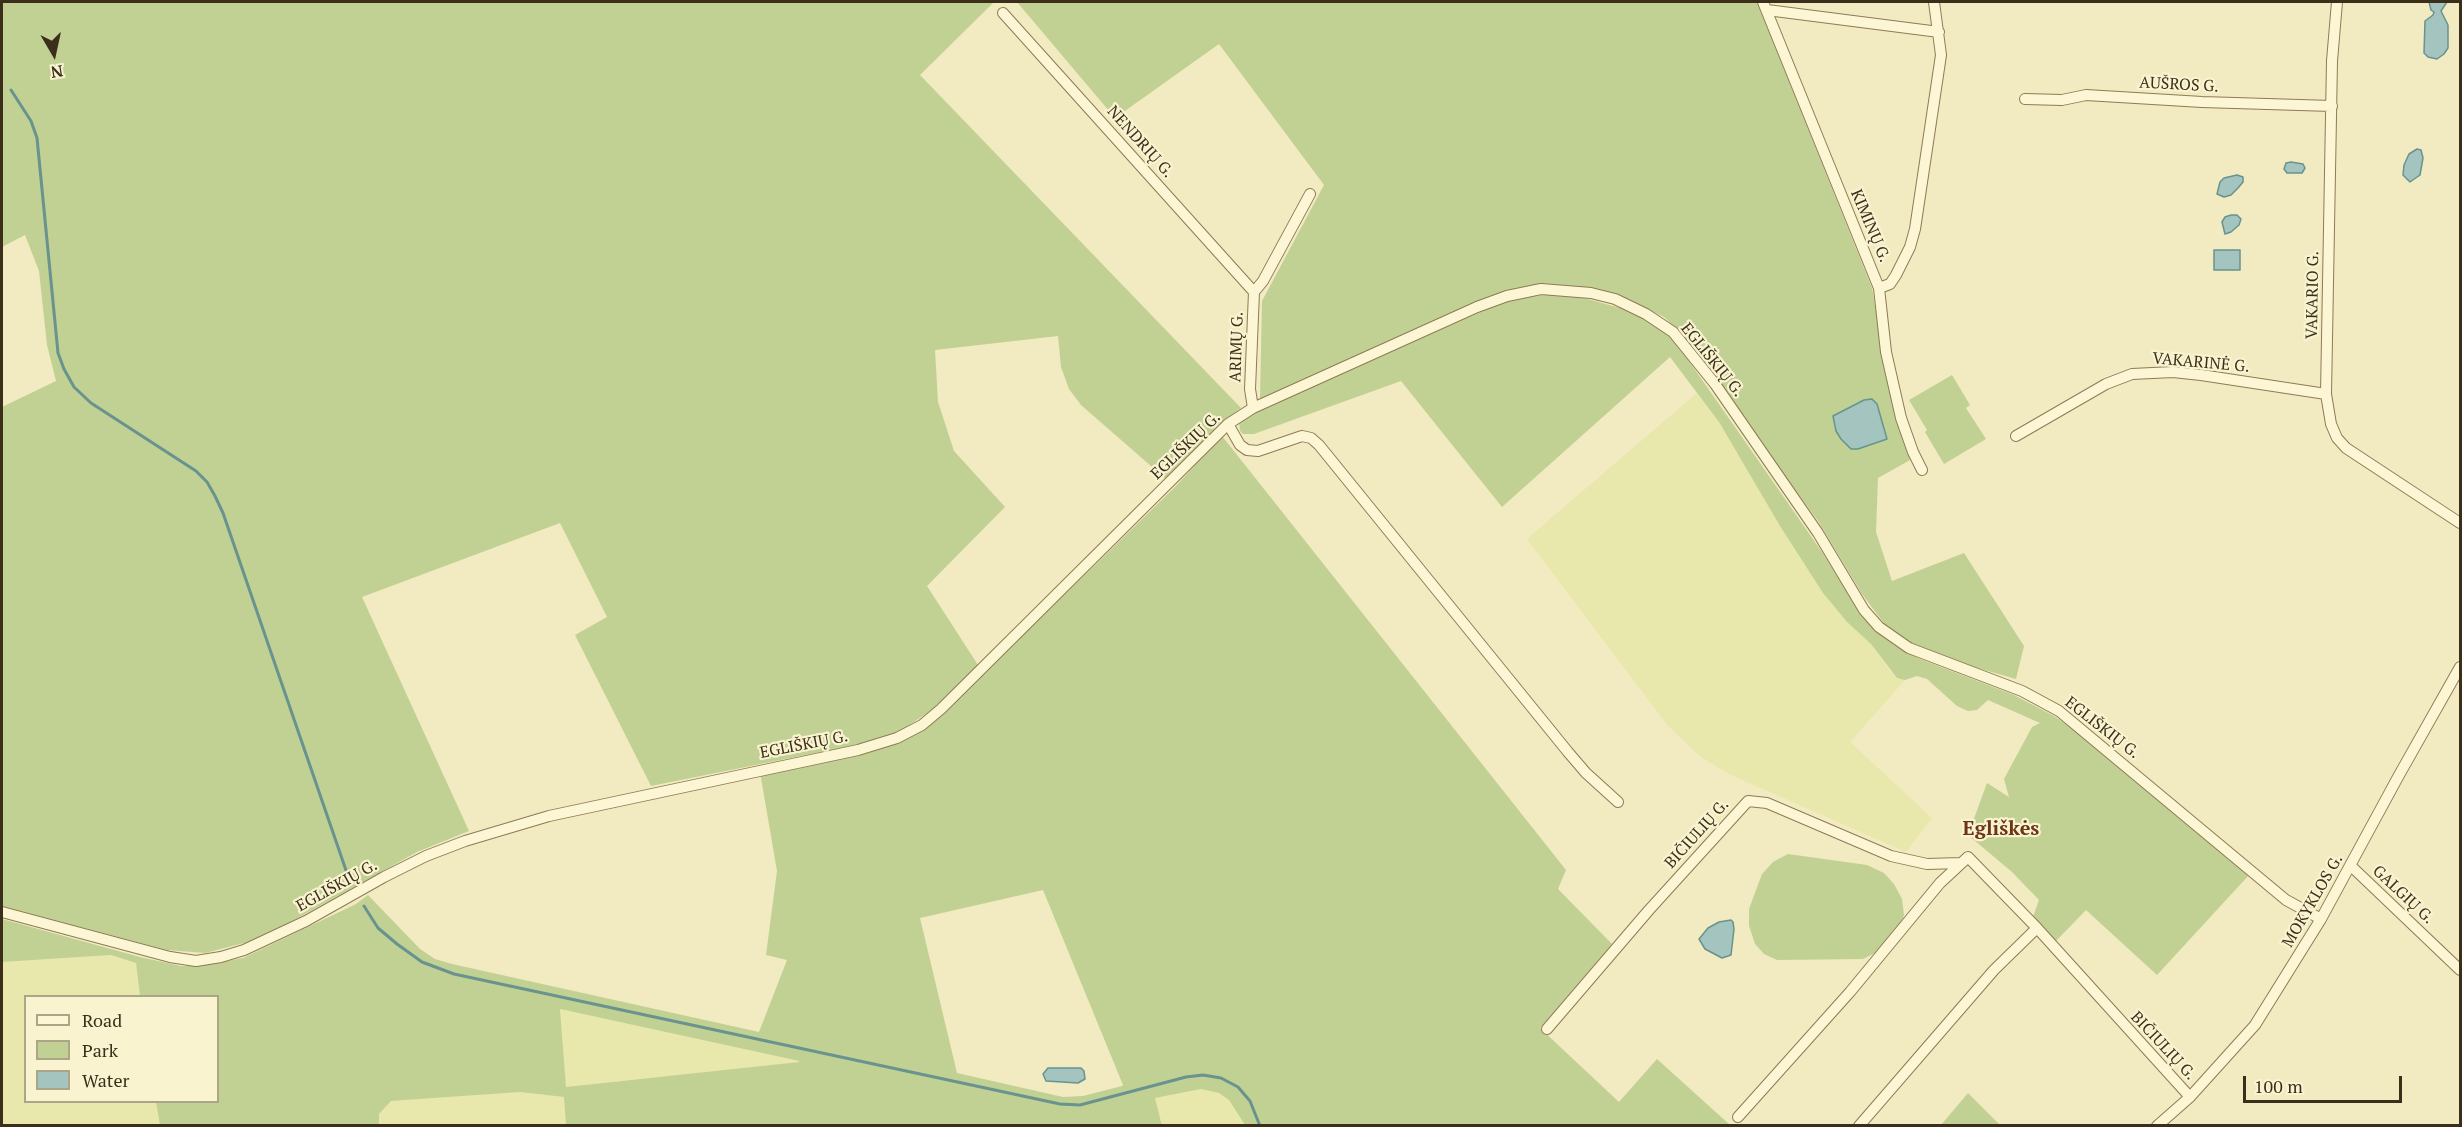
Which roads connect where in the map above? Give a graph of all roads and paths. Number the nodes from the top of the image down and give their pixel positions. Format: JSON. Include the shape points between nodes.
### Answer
{"nodes":[{"id":1,"x":1934,"y":2,"type":"edge"},
{"id":2,"x":2337,"y":2,"type":"edge"},
{"id":3,"x":1765,"y":6,"type":"edge"},
{"id":4,"x":1003,"y":13,"type":"dead end"},
{"id":5,"x":1939,"y":32,"type":"junction"},
{"id":6,"x":2025,"y":99,"type":"dead end"},
{"id":7,"x":2332,"y":106,"type":"junction"},
{"id":8,"x":1311,"y":194,"type":"dead end"},
{"id":9,"x":1878,"y":288,"type":"junction"},
{"id":10,"x":1254,"y":292,"type":"junction"},
{"id":11,"x":2326,"y":394,"type":"junction"},
{"id":12,"x":1253,"y":408,"type":"junction"},
{"id":13,"x":1228,"y":424,"type":"junction"},
{"id":14,"x":2016,"y":436,"type":"dead end"},
{"id":15,"x":1922,"y":470,"type":"dead end"},
{"id":16,"x":2460,"y":523,"type":"edge"},
{"id":17,"x":2460,"y":667,"type":"edge"},
{"id":18,"x":1618,"y":802,"type":"dead end"},
{"id":19,"x":1964,"y":860,"type":"junction"},
{"id":20,"x":2351,"y":866,"type":"junction"},
{"id":21,"x":2,"y":912,"type":"edge"},
{"id":22,"x":2321,"y":919,"type":"junction"},
{"id":23,"x":2037,"y":928,"type":"junction"},
{"id":24,"x":2460,"y":970,"type":"edge"},
{"id":25,"x":1547,"y":1029,"type":"dead end"},
{"id":26,"x":2190,"y":1097,"type":"junction"},
{"id":27,"x":1738,"y":1117,"type":"dead end"},
{"id":28,"x":1859,"y":1125,"type":"edge"},
{"id":29,"x":2157,"y":1125,"type":"edge"}],
"edges":[{"from":1,"to":5,"type":"street"},
{"from":2,"to":7,"type":"street","name":"VAKARIO G."},
{"from":3,"to":5,"type":"street"},
{"from":3,"to":9,"type":"street","name":"KIMINŲ G."},
{"from":4,"to":10,"type":"street","name":"NENDRIŲ G."},
{"from":5,"to":9,"type":"street","via":[[1941,55],[1915,229],[1896,275],[1890,284]]},
{"from":6,"to":7,"type":"street","name":"AUŠROS G.","via":[[2062,100],[2086,95]]},
{"from":7,"to":11,"type":"street","name":"VAKARIO G."},
{"from":8,"to":10,"type":"street","name":"ARIMŲ G."},
{"from":9,"to":15,"type":"street","name":"KIMINŲ G.","via":[[1886,352],[1901,418]]},
{"from":10,"to":12,"type":"street","name":"ARIMŲ G.","via":[[1250,389]]},
{"from":11,"to":14,"type":"street","name":"VAKARINĖ G.","via":[[2173,372],[2132,374],[2106,384]]},
{"from":11,"to":16,"type":"street","name":"VAKARIO G.","via":[[2331,424],[2346,448]]},
{"from":12,"to":13,"type":"street","name":"EGLIŠKIŲ G."},
{"from":12,"to":22,"type":"street","name":"EGLIŠKIŲ G.","via":[[1478,307],[1525,291],[1591,293],[1615,299],[1672,332],[1715,384],[1879,627],[1909,648],[2022,691],[2059,711],[2286,900]]},
{"from":13,"to":18,"type":"street","via":[[1247,450],[1258,451],[1302,436],[1320,444],[1568,752]]},
{"from":13,"to":21,"type":"street","name":"EGLIŠKIŲ G.","via":[[941,709],[897,738],[858,750],[549,816],[465,841],[405,866],[306,921],[221,957],[196,961],[170,957]]},
{"from":17,"to":20,"type":"street","name":"MOKYKLOS G."},
{"from":19,"to":23,"type":"street","name":"BIČIULIŲ G."},
{"from":19,"to":25,"type":"street","name":"BIČIULIŲ G.","via":[[1927,864],[1890,856],[1767,802],[1748,801]]},
{"from":19,"to":27,"type":"street"},
{"from":20,"to":22,"type":"street","name":"MOKYKLOS G."},
{"from":20,"to":24,"type":"street","name":"GALGIŲ G."},
{"from":22,"to":26,"type":"street","name":"MOKYKLOS G.","via":[[2255,1025]]},
{"from":23,"to":26,"type":"street","name":"BIČIULIŲ G."},
{"from":23,"to":28,"type":"street","via":[[1994,970]]},
{"from":26,"to":29,"type":"street","name":"MOKYKLOS G."}]}
